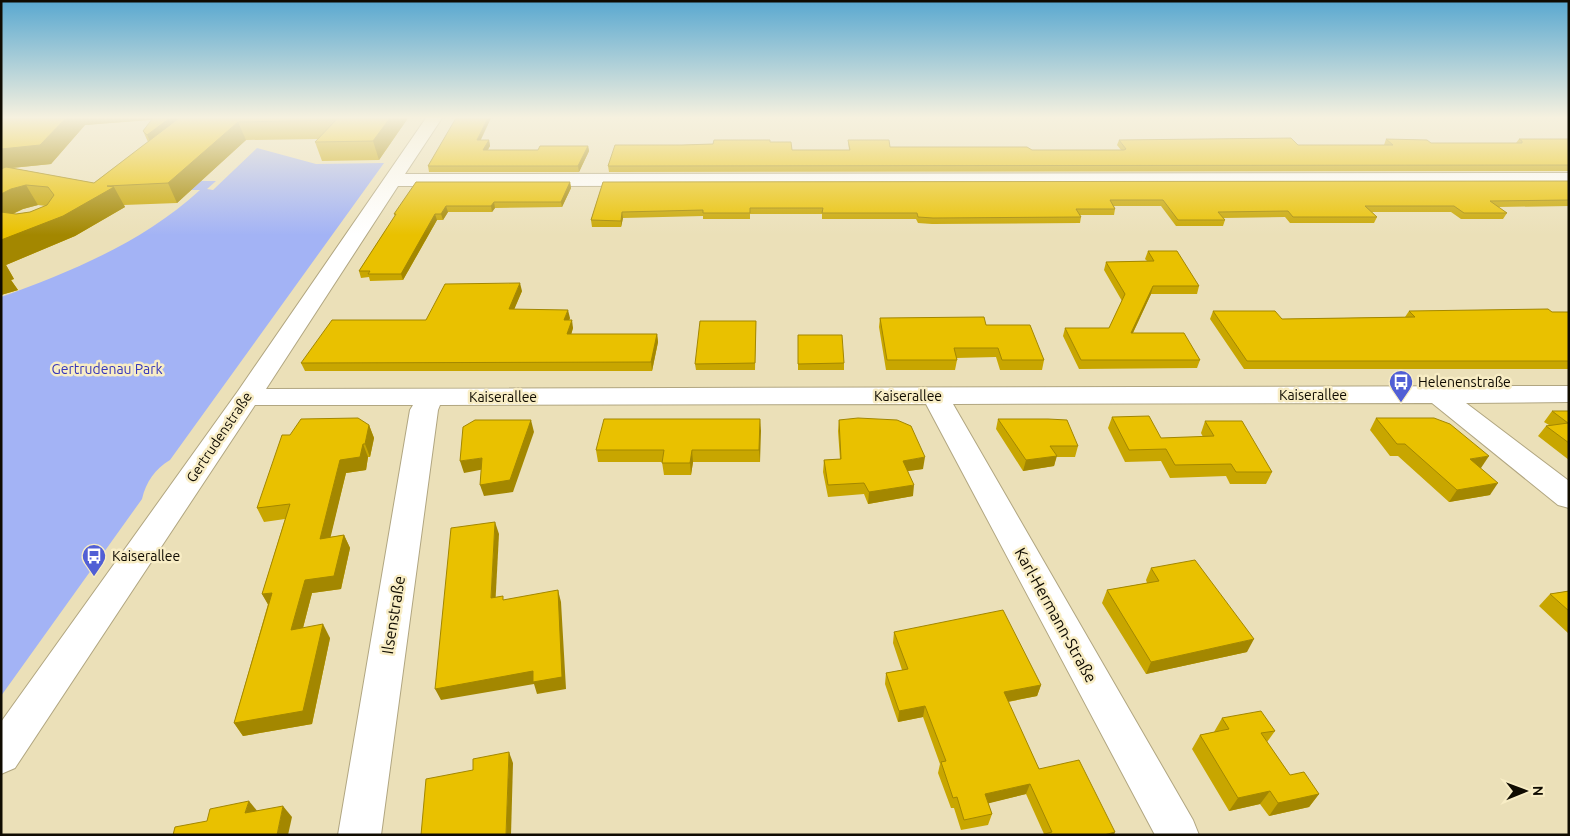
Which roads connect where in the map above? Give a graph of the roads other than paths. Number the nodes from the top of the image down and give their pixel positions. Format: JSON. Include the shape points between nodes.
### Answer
{"nodes":[{"id":1,"x":409,"y":157,"type":"edge"},
{"id":2,"x":1569,"y":179,"type":"edge"},
{"id":3,"x":394,"y":180,"type":"junction"},
{"id":4,"x":1438,"y":394,"type":"junction"},
{"id":5,"x":1569,"y":394,"type":"edge"},
{"id":6,"x":935,"y":396,"type":"junction"},
{"id":7,"x":247,"y":397,"type":"junction"},
{"id":8,"x":431,"y":397,"type":"junction"},
{"id":9,"x":1569,"y":497,"type":"edge"},
{"id":10,"x":1,"y":755,"type":"edge"},
{"id":11,"x":359,"y":835,"type":"edge"},
{"id":12,"x":1178,"y":835,"type":"edge"}],
"edges":[{"from":1,"to":3,"type":"street","name":"Gertrudenstraße"},
{"from":2,"to":3,"type":"street"},
{"from":3,"to":7,"type":"street","name":"Gertrudenstraße"},
{"from":4,"to":5,"type":"street","name":"Kaiserallee"},
{"from":4,"to":6,"type":"street","name":"Kaiserallee"},
{"from":4,"to":9,"type":"street"},
{"from":6,"to":8,"type":"street","name":"Kaiserallee"},
{"from":6,"to":12,"type":"street","name":"Karl-Hermann-Straße"},
{"from":7,"to":8,"type":"street","name":"Kaiserallee"},
{"from":7,"to":10,"type":"street","name":"Gertrudenstraße"},
{"from":8,"to":11,"type":"street","name":"Ilsenstraße","via":[[424,410]]}]}
